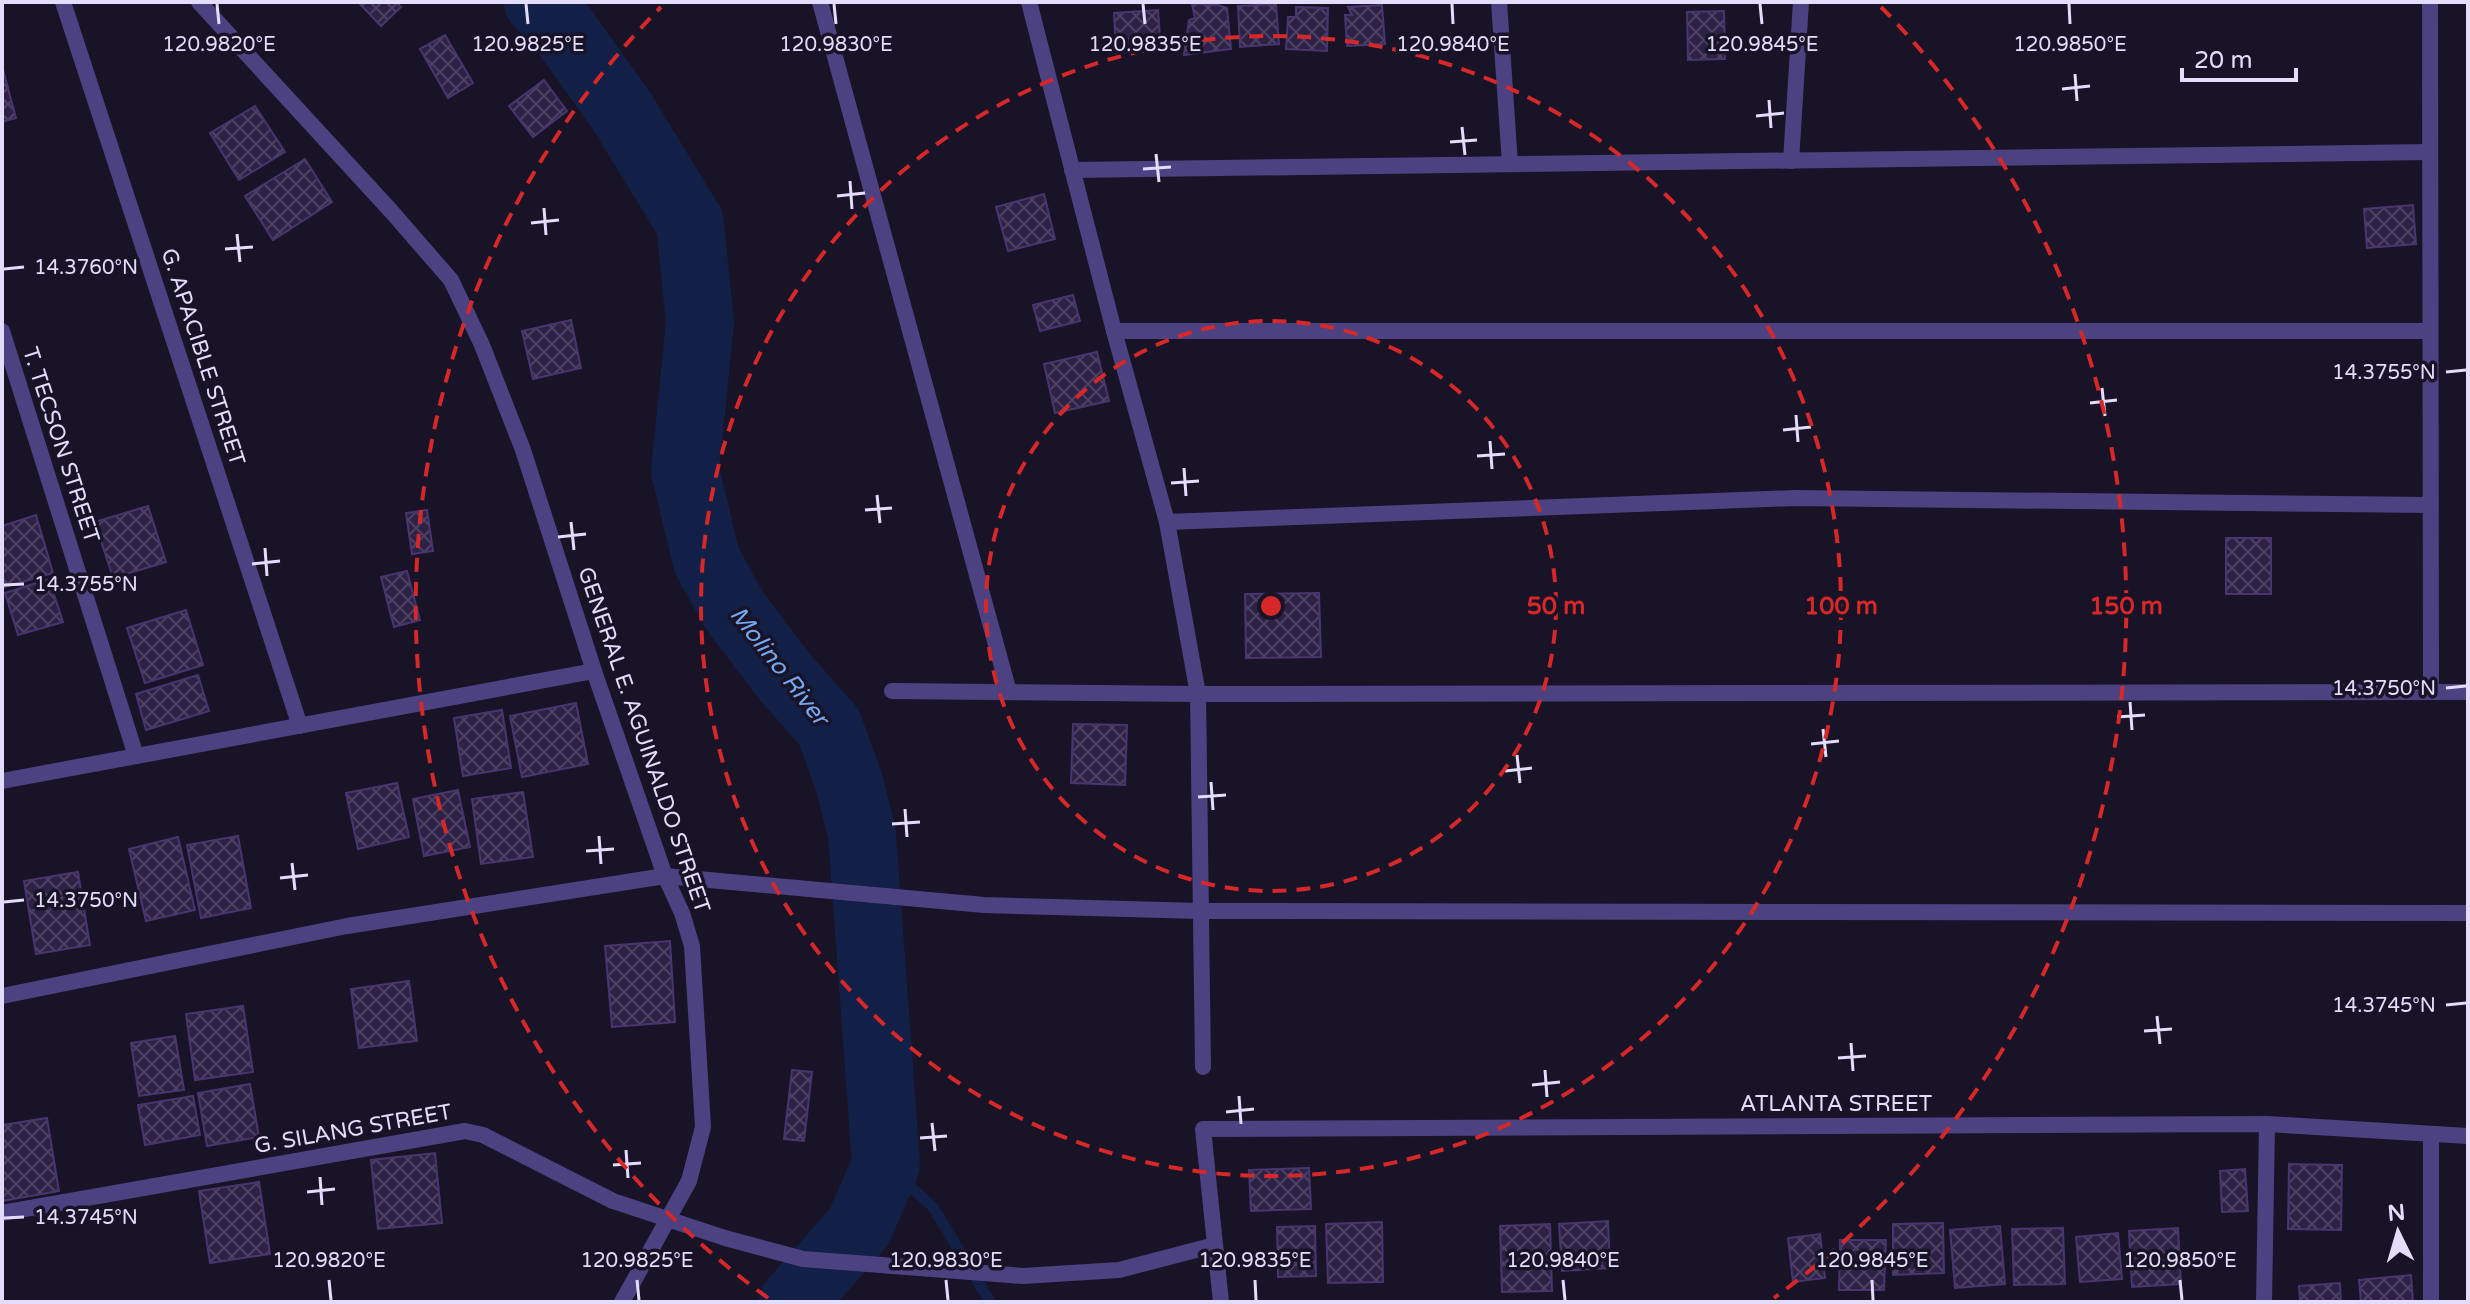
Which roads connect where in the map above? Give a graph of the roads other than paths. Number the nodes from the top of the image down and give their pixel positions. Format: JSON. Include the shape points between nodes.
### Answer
{"nodes":[{"id":1,"x":63,"y":2,"type":"edge"},
{"id":2,"x":199,"y":2,"type":"edge"},
{"id":3,"x":820,"y":2,"type":"edge"},
{"id":4,"x":1029,"y":2,"type":"edge"},
{"id":5,"x":1499,"y":2,"type":"edge"},
{"id":6,"x":1801,"y":2,"type":"edge"},
{"id":7,"x":2430,"y":2,"type":"edge"},
{"id":8,"x":2430,"y":152,"type":"junction"},
{"id":9,"x":1791,"y":161,"type":"junction"},
{"id":10,"x":1510,"y":164,"type":"junction"},
{"id":11,"x":1072,"y":170,"type":"junction"},
{"id":12,"x":2,"y":331,"type":"edge"},
{"id":13,"x":1114,"y":331,"type":"junction"},
{"id":14,"x":2430,"y":331,"type":"junction"},
{"id":15,"x":2430,"y":505,"type":"junction"},
{"id":16,"x":1167,"y":522,"type":"junction"},
{"id":17,"x":594,"y":671,"type":"junction"},
{"id":18,"x":892,"y":691,"type":"dead end"},
{"id":19,"x":2431,"y":691,"type":"junction"},
{"id":20,"x":1009,"y":692,"type":"junction"},
{"id":21,"x":2468,"y":692,"type":"edge"},
{"id":22,"x":1198,"y":694,"type":"junction"},
{"id":23,"x":300,"y":726,"type":"junction"},
{"id":24,"x":136,"y":756,"type":"junction"},
{"id":25,"x":2,"y":781,"type":"edge"},
{"id":26,"x":665,"y":876,"type":"junction"},
{"id":27,"x":1200,"y":911,"type":"junction"},
{"id":28,"x":2468,"y":913,"type":"edge"},
{"id":29,"x":2,"y":996,"type":"edge"},
{"id":30,"x":1203,"y":1067,"type":"dead end"},
{"id":31,"x":2267,"y":1124,"type":"junction"},
{"id":32,"x":2431,"y":1135,"type":"junction"},
{"id":33,"x":2468,"y":1136,"type":"edge"},
{"id":34,"x":2,"y":1213,"type":"edge"},
{"id":35,"x":669,"y":1220,"type":"junction"},
{"id":36,"x":1215,"y":1245,"type":"junction"},
{"id":37,"x":622,"y":1302,"type":"edge"},
{"id":38,"x":1221,"y":1302,"type":"edge"},
{"id":39,"x":2264,"y":1302,"type":"edge"},
{"id":40,"x":2431,"y":1302,"type":"edge"}],
"edges":[{"from":1,"to":23,"type":"street","name":"G. APACIBLE STREET"},
{"from":2,"to":17,"type":"street","name":"GENERAL E. AGUINALDO STREET","via":[[451,280],[523,450]]},
{"from":3,"to":20,"type":"street"},
{"from":4,"to":11,"type":"street"},
{"from":5,"to":10,"type":"street"},
{"from":6,"to":9,"type":"street"},
{"from":7,"to":8,"type":"street"},
{"from":8,"to":9,"type":"street"},
{"from":8,"to":14,"type":"street"},
{"from":9,"to":10,"type":"street"},
{"from":10,"to":11,"type":"street"},
{"from":11,"to":13,"type":"street"},
{"from":12,"to":24,"type":"street","name":"T. TECSON STREET"},
{"from":13,"to":14,"type":"street"},
{"from":13,"to":16,"type":"street"},
{"from":14,"to":15,"type":"street"},
{"from":15,"to":16,"type":"street","via":[[1795,498]]},
{"from":15,"to":19,"type":"street"},
{"from":16,"to":22,"type":"street"},
{"from":17,"to":23,"type":"street"},
{"from":17,"to":26,"type":"street","name":"GENERAL E. AGUINALDO STREET"},
{"from":18,"to":20,"type":"street"},
{"from":19,"to":21,"type":"street"},
{"from":19,"to":22,"type":"street"},
{"from":20,"to":22,"type":"street"},
{"from":22,"to":27,"type":"street"},
{"from":23,"to":24,"type":"street"},
{"from":24,"to":25,"type":"street"},
{"from":26,"to":27,"type":"street","via":[[984,905]]},
{"from":26,"to":29,"type":"street","via":[[347,926]]},
{"from":26,"to":35,"type":"street","name":"GENERAL E. AGUINALDO STREET","via":[[692,946],[703,1127],[689,1181]]},
{"from":27,"to":28,"type":"street"},
{"from":27,"to":30,"type":"street"},
{"from":31,"to":32,"type":"street","name":"ATLANTA STREET"},
{"from":31,"to":36,"type":"street","name":"ATLANTA STREET","via":[[1203,1129]]},
{"from":31,"to":39,"type":"street"},
{"from":32,"to":33,"type":"street","name":"ATLANTA STREET"},
{"from":32,"to":40,"type":"street"},
{"from":34,"to":35,"type":"street","name":"G. SILANG STREET","via":[[465,1131],[483,1135],[613,1201]]},
{"from":35,"to":36,"type":"street","name":"G. SILANG STREET","via":[[803,1259],[1023,1276],[1119,1270]]},
{"from":35,"to":37,"type":"street","name":"GENERAL E. AGUINALDO STREET"},
{"from":36,"to":38,"type":"street"}]}
